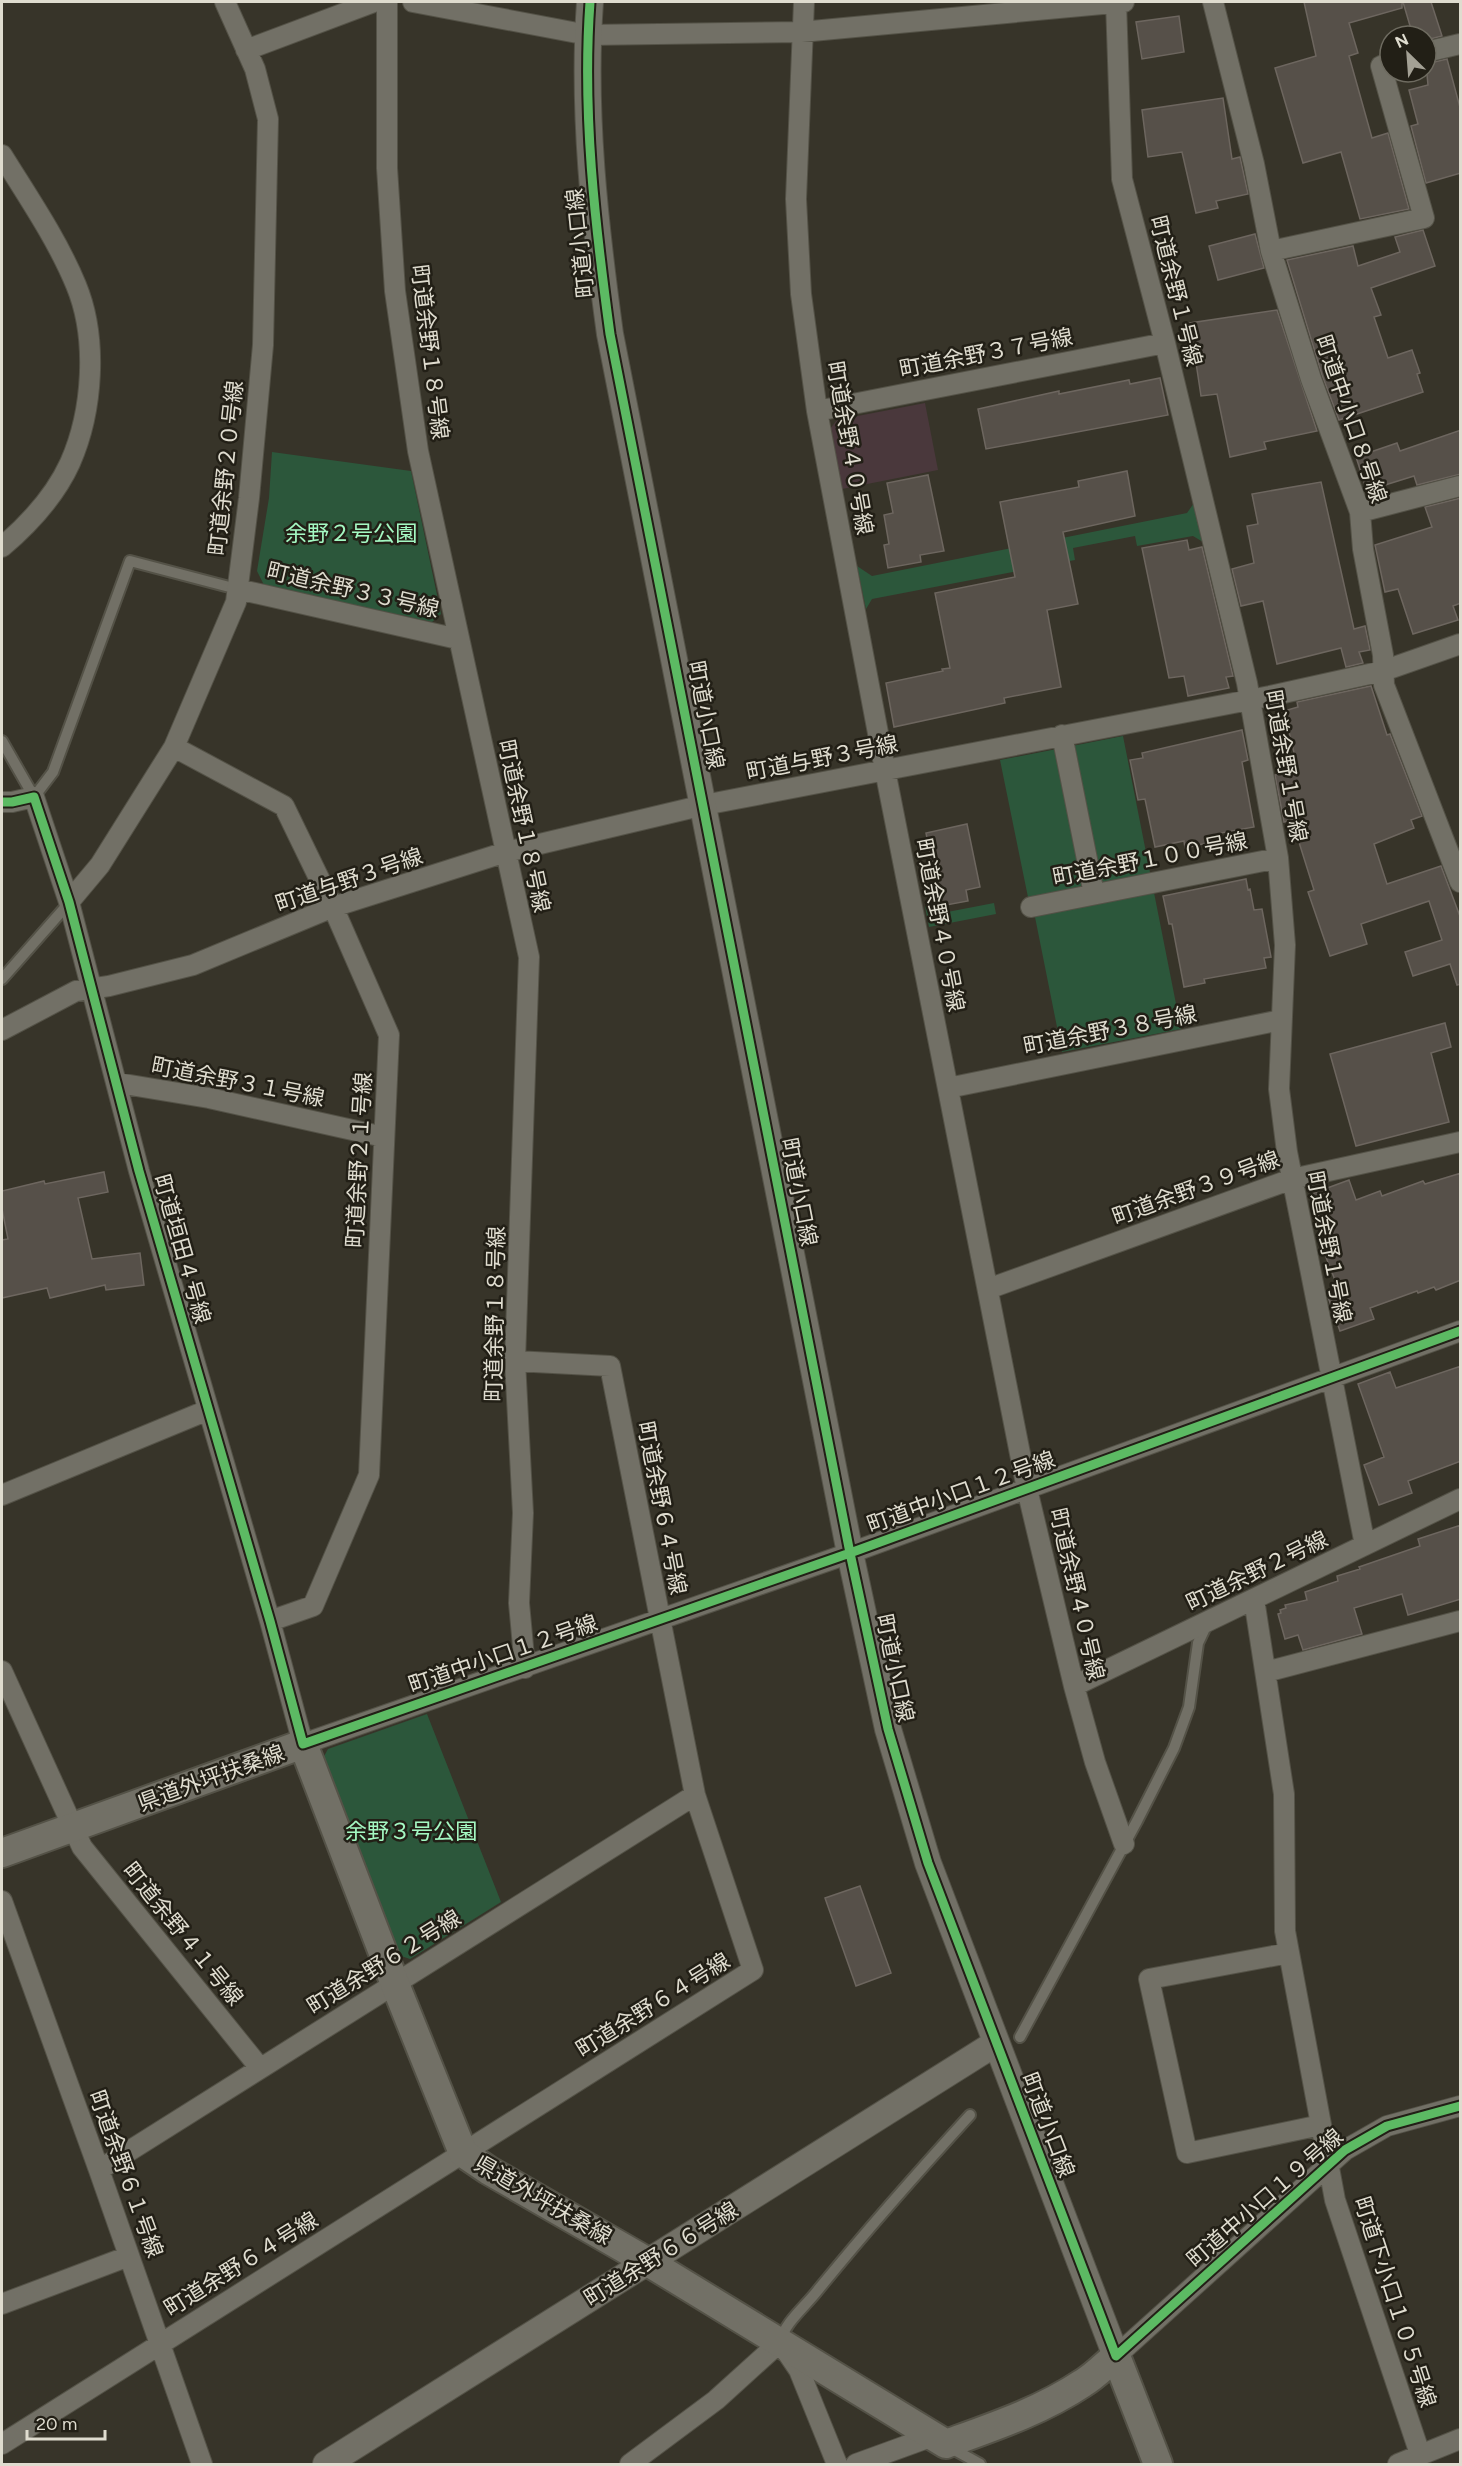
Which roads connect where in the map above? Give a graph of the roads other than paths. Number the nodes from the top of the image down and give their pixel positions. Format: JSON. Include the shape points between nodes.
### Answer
{"nodes":[{"id":1,"x":225,"y":2,"type":"edge"},
{"id":2,"x":374,"y":2,"type":"edge"},
{"id":3,"x":387,"y":2,"type":"edge"},
{"id":4,"x":412,"y":2,"type":"edge"},
{"id":5,"x":590,"y":2,"type":"edge"},
{"id":6,"x":804,"y":2,"type":"edge"},
{"id":7,"x":1119,"y":2,"type":"edge"},
{"id":8,"x":1213,"y":2,"type":"edge"},
{"id":9,"x":801,"y":32,"type":"junction"},
{"id":10,"x":588,"y":35,"type":"junction"},
{"id":11,"x":1461,"y":44,"type":"edge"},
{"id":12,"x":1438,"y":49,"type":"edge"},
{"id":13,"x":246,"y":50,"type":"junction"},
{"id":14,"x":1386,"y":84,"type":"edge"},
{"id":15,"x":2,"y":155,"type":"edge"},
{"id":16,"x":1271,"y":251,"type":"junction"},
{"id":17,"x":1165,"y":343,"type":"junction"},
{"id":18,"x":818,"y":411,"type":"junction"},
{"id":19,"x":1461,"y":486,"type":"edge"},
{"id":20,"x":1360,"y":512,"type":"junction"},
{"id":21,"x":2,"y":547,"type":"edge"},
{"id":22,"x":237,"y":589,"type":"junction"},
{"id":23,"x":458,"y":639,"type":"junction"},
{"id":24,"x":1461,"y":644,"type":"edge"},
{"id":25,"x":1383,"y":671,"type":"junction"},
{"id":26,"x":1250,"y":699,"type":"junction"},
{"id":27,"x":1062,"y":735,"type":"junction"},
{"id":28,"x":2,"y":741,"type":"edge"},
{"id":29,"x":174,"y":747,"type":"junction"},
{"id":30,"x":885,"y":770,"type":"junction"},
{"id":31,"x":34,"y":797,"type":"junction"},
{"id":32,"x":2,"y":802,"type":"edge"},
{"id":33,"x":704,"y":805,"type":"junction"},
{"id":34,"x":506,"y":852,"type":"junction"},
{"id":35,"x":1278,"y":858,"type":"junction"},
{"id":36,"x":1459,"y":873,"type":"edge"},
{"id":37,"x":1094,"y":894,"type":"junction"},
{"id":38,"x":69,"y":902,"type":"junction"},
{"id":39,"x":333,"y":907,"type":"junction"},
{"id":40,"x":1031,"y":907,"type":"dead end"},
{"id":41,"x":2,"y":979,"type":"edge"},
{"id":42,"x":91,"y":989,"type":"junction"},
{"id":43,"x":1281,"y":1020,"type":"junction"},
{"id":44,"x":2,"y":1030,"type":"edge"},
{"id":45,"x":118,"y":1083,"type":"junction"},
{"id":46,"x":948,"y":1088,"type":"junction"},
{"id":47,"x":384,"y":1137,"type":"junction"},
{"id":48,"x":1461,"y":1142,"type":"edge"},
{"id":49,"x":1292,"y":1179,"type":"junction"},
{"id":50,"x":988,"y":1289,"type":"junction"},
{"id":51,"x":1461,"y":1331,"type":"edge"},
{"id":52,"x":515,"y":1361,"type":"junction"},
{"id":53,"x":1330,"y":1379,"type":"junction"},
{"id":54,"x":208,"y":1410,"type":"junction"},
{"id":55,"x":1027,"y":1489,"type":"junction"},
{"id":56,"x":2,"y":1495,"type":"edge"},
{"id":57,"x":1461,"y":1499,"type":"edge"},
{"id":58,"x":1365,"y":1545,"type":"junction"},
{"id":59,"x":850,"y":1553,"type":"junction"},
{"id":60,"x":1254,"y":1599,"type":"junction"},
{"id":61,"x":270,"y":1621,"type":"junction"},
{"id":62,"x":660,"y":1621,"type":"junction"},
{"id":63,"x":1208,"y":1621,"type":"junction"},
{"id":64,"x":1461,"y":1621,"type":"edge"},
{"id":65,"x":525,"y":1668,"type":"junction"},
{"id":66,"x":2,"y":1671,"type":"edge"},
{"id":67,"x":1266,"y":1672,"type":"junction"},
{"id":68,"x":1074,"y":1686,"type":"junction"},
{"id":69,"x":303,"y":1744,"type":"junction"},
{"id":70,"x":695,"y":1795,"type":"junction"},
{"id":71,"x":73,"y":1828,"type":"junction"},
{"id":72,"x":1124,"y":1844,"type":"junction"},
{"id":73,"x":2,"y":1853,"type":"edge"},
{"id":74,"x":2,"y":1901,"type":"edge"},
{"id":75,"x":1289,"y":1953,"type":"junction"},
{"id":76,"x":394,"y":1984,"type":"junction"},
{"id":77,"x":1008,"y":2040,"type":"junction"},
{"id":78,"x":260,"y":2068,"type":"junction"},
{"id":79,"x":1461,"y":2106,"type":"edge"},
{"id":80,"x":970,"y":2115,"type":"dead end"},
{"id":81,"x":1322,"y":2125,"type":"junction"},
{"id":82,"x":463,"y":2153,"type":"junction"},
{"id":83,"x":1328,"y":2164,"type":"junction"},
{"id":84,"x":99,"y":2170,"type":"junction"},
{"id":85,"x":129,"y":2256,"type":"junction"},
{"id":86,"x":648,"y":2262,"type":"junction"},
{"id":87,"x":2,"y":2304,"type":"edge"},
{"id":88,"x":780,"y":2342,"type":"junction"},
{"id":89,"x":160,"y":2344,"type":"junction"},
{"id":90,"x":1116,"y":2356,"type":"junction"},
{"id":91,"x":1461,"y":2439,"type":"edge"},
{"id":92,"x":939,"y":2440,"type":"junction"},
{"id":93,"x":2,"y":2444,"type":"edge"},
{"id":94,"x":1406,"y":2461,"type":"edge"},
{"id":95,"x":202,"y":2464,"type":"edge"},
{"id":96,"x":326,"y":2464,"type":"edge"},
{"id":97,"x":630,"y":2464,"type":"edge"},
{"id":98,"x":837,"y":2464,"type":"edge"},
{"id":99,"x":856,"y":2464,"type":"edge"},
{"id":100,"x":980,"y":2464,"type":"edge"},
{"id":101,"x":1158,"y":2464,"type":"edge"}],
"edges":[{"from":1,"to":13,"type":"street","name":"町道余野２０号線"},
{"from":2,"to":13,"type":"street"},
{"from":3,"to":23,"type":"street","name":"町道余野１８号線","via":[[387,168],[395,291],[418,451]]},
{"from":4,"to":10,"type":"street"},
{"from":5,"to":10,"type":"street","name":"町道小口線"},
{"from":6,"to":9,"type":"street","name":"町道余野４０号線"},
{"from":7,"to":9,"type":"street"},
{"from":7,"to":17,"type":"street","name":"町道余野１号線","via":[[1122,179]]},
{"from":8,"to":16,"type":"street","name":"町道中小口８号線","via":[[1254,164]]},
{"from":9,"to":10,"type":"street"},
{"from":9,"to":18,"type":"street","name":"町道余野４０号線","via":[[796,199],[801,294]]},
{"from":10,"to":33,"type":"street","name":"町道小口線","via":[[594,211],[610,334]]},
{"from":11,"to":12,"type":"street"},
{"from":13,"to":22,"type":"street","name":"町道余野２０号線","via":[[268,119],[263,345]]},
{"from":14,"to":16,"type":"street","via":[[1424,218]]},
{"from":15,"to":21,"type":"street","via":[[77,287],[88,336],[89,365],[82,429],[70,464],[27,525]]},
{"from":16,"to":20,"type":"street","name":"町道中小口８号線","via":[[1311,379]]},
{"from":17,"to":18,"type":"street","name":"町道余野３７号線"},
{"from":17,"to":26,"type":"street","name":"町道余野１号線"},
{"from":18,"to":30,"type":"street","name":"町道余野４０号線"},
{"from":19,"to":20,"type":"street"},
{"from":20,"to":25,"type":"street","name":"町道中小口８号線"},
{"from":22,"to":23,"type":"street","name":"町道余野３３号線"},
{"from":22,"to":29,"type":"street","name":"町道余野２０号線","via":[[236,602]]},
{"from":22,"to":31,"type":"lane","via":[[130,561],[53,772]]},
{"from":23,"to":34,"type":"street","name":"町道余野１８号線"},
{"from":24,"to":25,"type":"street","name":"町道与野３号線"},
{"from":25,"to":26,"type":"street","name":"町道与野３号線"},
{"from":25,"to":36,"type":"street","name":"町道中小口８号線","via":[[1384,685]]},
{"from":26,"to":27,"type":"street","name":"町道与野３号線"},
{"from":26,"to":35,"type":"street","name":"町道余野１号線"},
{"from":27,"to":30,"type":"street","name":"町道与野３号線"},
{"from":27,"to":37,"type":"street"},
{"from":28,"to":31,"type":"lane"},
{"from":29,"to":38,"type":"street","name":"町道余野２０号線","via":[[100,865]]},
{"from":29,"to":39,"type":"street","name":"町道余野２１号線","via":[[284,806]]},
{"from":30,"to":33,"type":"street","name":"町道与野３号線"},
{"from":30,"to":46,"type":"street","name":"町道余野４０号線"},
{"from":31,"to":32,"type":"street"},
{"from":31,"to":38,"type":"street","name":"町道垣田４号線"},
{"from":33,"to":34,"type":"street","name":"町道与野３号線"},
{"from":33,"to":59,"type":"street","name":"町道小口線"},
{"from":34,"to":39,"type":"street","name":"町道与野３号線"},
{"from":34,"to":52,"type":"street","name":"町道余野１８号線","via":[[529,957]]},
{"from":35,"to":37,"type":"street","name":"町道余野１００号線"},
{"from":35,"to":43,"type":"street","name":"町道余野１号線","via":[[1285,945]]},
{"from":37,"to":40,"type":"street","name":"町道余野１００号線"},
{"from":38,"to":41,"type":"lane"},
{"from":38,"to":42,"type":"street","name":"町道垣田４号線"},
{"from":39,"to":42,"type":"street","name":"町道与野３号線","via":[[192,965]]},
{"from":39,"to":47,"type":"street","name":"町道余野２１号線","via":[[389,1035]]},
{"from":42,"to":44,"type":"street","name":"町道与野３号線","via":[[76,991]]},
{"from":42,"to":45,"type":"street","name":"町道垣田４号線"},
{"from":43,"to":46,"type":"street","name":"町道余野３８号線"},
{"from":43,"to":49,"type":"street","name":"町道余野１号線","via":[[1279,1089]]},
{"from":45,"to":47,"type":"street","name":"町道余野３１号線","via":[[209,1098]]},
{"from":45,"to":54,"type":"street","name":"町道垣田４号線","via":[[139,1171]]},
{"from":46,"to":50,"type":"street","name":"町道余野４０号線"},
{"from":47,"to":61,"type":"street","name":"町道余野２１号線","via":[[369,1475],[313,1606]]},
{"from":48,"to":49,"type":"street","name":"町道余野３９号線"},
{"from":49,"to":50,"type":"street","name":"町道余野３９号線"},
{"from":49,"to":53,"type":"street","name":"町道余野１号線"},
{"from":50,"to":55,"type":"street","name":"町道余野４０号線"},
{"from":51,"to":53,"type":"street","name":"町道中小口１２号線"},
{"from":52,"to":62,"type":"street","name":"町道余野６４号線","via":[[610,1366]]},
{"from":52,"to":65,"type":"street","name":"町道余野１８号線","via":[[523,1513],[519,1602]]},
{"from":53,"to":55,"type":"street","name":"町道中小口１２号線"},
{"from":53,"to":58,"type":"street","name":"町道余野１号線"},
{"from":54,"to":56,"type":"street"},
{"from":54,"to":61,"type":"street","name":"町道垣田４号線"},
{"from":55,"to":59,"type":"street","name":"町道中小口１２号線"},
{"from":55,"to":68,"type":"street","name":"町道余野４０号線"},
{"from":57,"to":58,"type":"street","name":"町道余野２号線"},
{"from":58,"to":60,"type":"street","name":"町道余野２号線"},
{"from":59,"to":62,"type":"street","name":"町道中小口１２号線"},
{"from":59,"to":77,"type":"street","name":"町道小口線","via":[[888,1729],[928,1863]]},
{"from":60,"to":63,"type":"street","name":"町道余野２号線"},
{"from":60,"to":67,"type":"street","name":"町道下小口１０５号線"},
{"from":61,"to":69,"type":"street","name":"町道垣田４号線"},
{"from":62,"to":65,"type":"street","name":"町道中小口１２号線"},
{"from":62,"to":70,"type":"street","name":"町道余野６４号線"},
{"from":63,"to":68,"type":"street","name":"町道余野２号線"},
{"from":63,"to":72,"type":"lane","via":[[1198,1643],[1183,1728]]},
{"from":64,"to":67,"type":"street"},
{"from":65,"to":69,"type":"street","name":"町道中小口１２号線"},
{"from":66,"to":71,"type":"street","name":"町道余野４１号線"},
{"from":67,"to":75,"type":"street","name":"町道下小口１０５号線","via":[[1284,1794],[1285,1931]]},
{"from":68,"to":72,"type":"street","name":"町道余野４０号線"},
{"from":69,"to":71,"type":"main road","name":"県道外坪扶桑線"},
{"from":69,"to":76,"type":"main road","name":"県道外坪扶桑線"},
{"from":70,"to":76,"type":"street","name":"町道余野６２号線"},
{"from":70,"to":82,"type":"street","name":"町道余野６４号線","via":[[753,1970]]},
{"from":71,"to":73,"type":"main road","name":"県道外坪扶桑線"},
{"from":71,"to":78,"type":"street","name":"町道余野４１号線","via":[[82,1847]]},
{"from":72,"to":77,"type":"lane"},
{"from":74,"to":84,"type":"street","name":"町道余野６１号線"},
{"from":75,"to":81,"type":"street","name":"町道下小口１０５号線"},
{"from":75,"to":81,"type":"street","via":[[1149,1979],[1187,2153]]},
{"from":76,"to":78,"type":"street","name":"町道余野６２号線"},
{"from":76,"to":82,"type":"main road","name":"県道外坪扶桑線"},
{"from":77,"to":86,"type":"street","name":"町道余野６６号線"},
{"from":77,"to":90,"type":"street","name":"町道小口線"},
{"from":78,"to":84,"type":"street","name":"町道余野６２号線"},
{"from":79,"to":83,"type":"street","name":"町道中小口１９号線","via":[[1387,2126]]},
{"from":80,"to":88,"type":"lane","via":[[880,2213],[783,2329]]},
{"from":81,"to":83,"type":"street","name":"町道下小口１０５号線"},
{"from":82,"to":86,"type":"main road","name":"県道外坪扶桑線"},
{"from":82,"to":89,"type":"street","name":"町道余野６４号線"},
{"from":83,"to":90,"type":"street","name":"町道中小口１９号線"},
{"from":83,"to":94,"type":"street","name":"町道下小口１０５号線"},
{"from":84,"to":85,"type":"street","name":"町道余野６１号線"},
{"from":85,"to":87,"type":"street"},
{"from":85,"to":89,"type":"street","name":"町道余野６１号線"},
{"from":86,"to":88,"type":"main road","name":"県道外坪扶桑線"},
{"from":86,"to":96,"type":"street","name":"町道余野６６号線"},
{"from":88,"to":92,"type":"main road","name":"県道外坪扶桑線"},
{"from":88,"to":97,"type":"street","via":[[716,2400]]},
{"from":88,"to":98,"type":"street","via":[[799,2370]]},
{"from":89,"to":93,"type":"street","name":"町道余野６４号線"},
{"from":89,"to":95,"type":"street","name":"町道余野６１号線"},
{"from":90,"to":92,"type":"main road","via":[[1063,2396],[992,2427]]},
{"from":90,"to":101,"type":"main road"},
{"from":91,"to":94,"type":"street"},
{"from":92,"to":99,"type":"street"},
{"from":92,"to":100,"type":"lane"}]}
